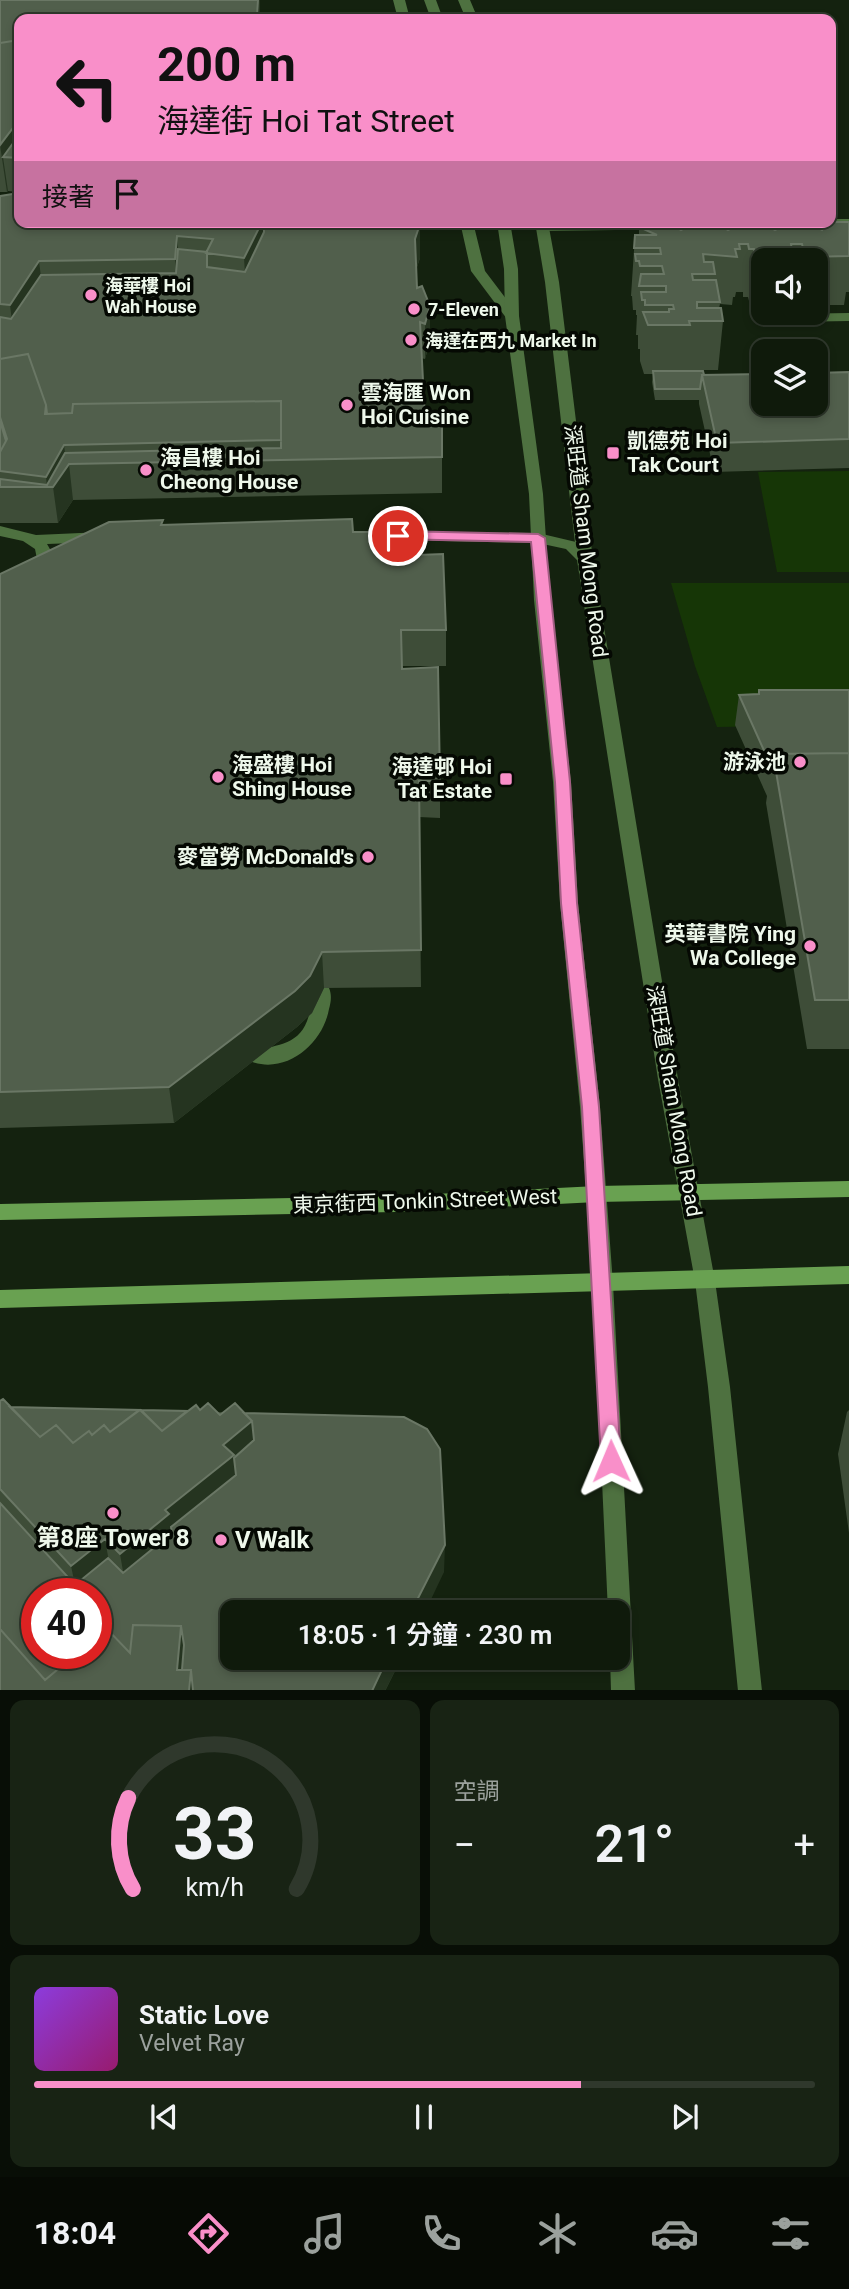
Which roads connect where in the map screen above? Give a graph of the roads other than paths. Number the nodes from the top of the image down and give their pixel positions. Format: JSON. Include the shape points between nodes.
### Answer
{"nodes":[{"id":1,"x":467,"y":228,"type":"edge"},
{"id":2,"x":504,"y":228,"type":"edge"},
{"id":3,"x":541,"y":228,"type":"edge"},
{"id":4,"x":512,"y":316,"type":"junction"},
{"id":5,"x":828,"y":317,"type":"edge"},
{"id":6,"x":849,"y":317,"type":"edge"},
{"id":7,"x":0,"y":531,"type":"edge"},
{"id":8,"x":342,"y":536,"type":"edge"},
{"id":9,"x":538,"y":538,"type":"junction"},
{"id":10,"x":34,"y":540,"type":"junction"},
{"id":11,"x":59,"y":558,"type":"junction"},
{"id":12,"x":585,"y":559,"type":"junction"},
{"id":13,"x":32,"y":587,"type":"edge"},
{"id":14,"x":322,"y":993,"type":"dead end"},
{"id":15,"x":259,"y":1057,"type":"dead end"},
{"id":16,"x":849,"y":1189,"type":"edge"},
{"id":17,"x":690,"y":1192,"type":"junction"},
{"id":18,"x":597,"y":1194,"type":"junction"},
{"id":19,"x":0,"y":1212,"type":"edge"},
{"id":20,"x":849,"y":1275,"type":"edge"},
{"id":21,"x":705,"y":1281,"type":"junction"},
{"id":22,"x":603,"y":1284,"type":"junction"},
{"id":23,"x":0,"y":1298,"type":"edge"},
{"id":24,"x":623,"y":1690,"type":"edge"},
{"id":25,"x":750,"y":1690,"type":"edge"}],
"edges":[{"from":1,"to":4,"type":"street","via":[[478,271]]},
{"from":2,"to":4,"type":"street","name":"深旺道 Sham Mong Road","via":[[512,269]]},
{"from":3,"to":12,"type":"street","name":"深旺道 Sham Mong Road"},
{"from":4,"to":9,"type":"street","name":"深旺道 Sham Mong Road"},
{"from":5,"to":6,"type":"street"},
{"from":7,"to":10,"type":"street"},
{"from":8,"to":9,"type":"street"},
{"from":9,"to":12,"type":"street","via":[[571,545]]},
{"from":9,"to":18,"type":"street","name":"深旺道 Sham Mong Road"},
{"from":10,"to":11,"type":"street"},
{"from":10,"to":11,"type":"street","via":[[96,536],[123,540]]},
{"from":11,"to":13,"type":"street"},
{"from":12,"to":17,"type":"street","name":"深旺道 Sham Mong Road"},
{"from":14,"to":15,"type":"street","via":[[313,1033],[299,1036],[289,1052]]},
{"from":16,"to":17,"type":"main road","name":"東京街西 Tonkin Street West"},
{"from":17,"to":18,"type":"main road","name":"東京街西 Tonkin Street West"},
{"from":17,"to":21,"type":"street","name":"深旺道 Sham Mong Road"},
{"from":18,"to":19,"type":"main road","name":"東京街西 Tonkin Street West","via":[[395,1204]]},
{"from":18,"to":22,"type":"street","name":"深旺道 Sham Mong Road"},
{"from":20,"to":21,"type":"main road"},
{"from":21,"to":22,"type":"main road"},
{"from":21,"to":25,"type":"street","name":"深旺道 Sham Mong Road"},
{"from":22,"to":23,"type":"main road"},
{"from":22,"to":24,"type":"street","name":"深旺道 Sham Mong Road"}]}
